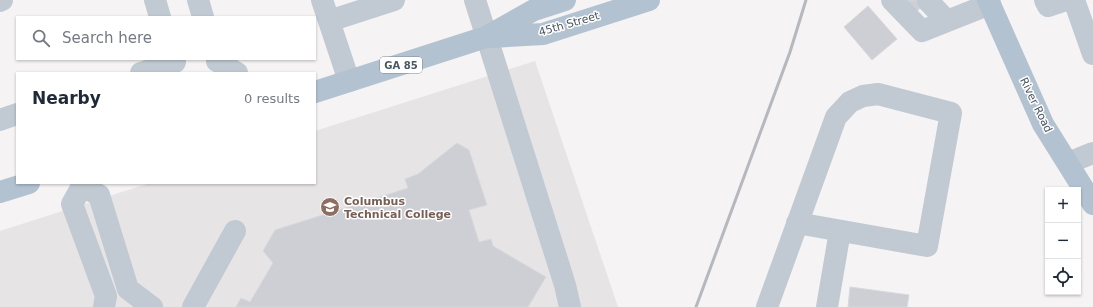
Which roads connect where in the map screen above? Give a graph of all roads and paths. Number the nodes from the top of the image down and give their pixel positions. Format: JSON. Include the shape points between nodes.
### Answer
{"nodes":[{"id":1,"x":155,"y":0,"type":"edge"},
{"id":2,"x":198,"y":0,"type":"edge"},
{"id":3,"x":322,"y":0,"type":"edge"},
{"id":4,"x":394,"y":0,"type":"edge"},
{"id":5,"x":475,"y":0,"type":"edge"},
{"id":6,"x":565,"y":0,"type":"edge"},
{"id":7,"x":649,"y":0,"type":"edge"},
{"id":8,"x":892,"y":0,"type":"edge"},
{"id":9,"x":1045,"y":0,"type":"edge"},
{"id":10,"x":1066,"y":0,"type":"edge"},
{"id":11,"x":1074,"y":0,"type":"edge"},
{"id":12,"x":989,"y":2,"type":"edge"},
{"id":13,"x":940,"y":7,"type":"edge"},
{"id":14,"x":160,"y":16,"type":"edge"},
{"id":15,"x":203,"y":16,"type":"edge"},
{"id":16,"x":329,"y":21,"type":"junction"},
{"id":17,"x":486,"y":37,"type":"junction"},
{"id":18,"x":1092,"y":47,"type":"edge"},
{"id":19,"x":174,"y":60,"type":"edge"},
{"id":20,"x":216,"y":64,"type":"edge"},
{"id":21,"x":144,"y":72,"type":"edge"},
{"id":22,"x":234,"y":72,"type":"edge"},
{"id":23,"x":349,"y":81,"type":"junction"},
{"id":24,"x":316,"y":92,"type":"edge"},
{"id":25,"x":16,"y":114,"type":"edge"},
{"id":26,"x":0,"y":120,"type":"edge"},
{"id":27,"x":1093,"y":153,"type":"edge"},
{"id":28,"x":1068,"y":163,"type":"junction"},
{"id":29,"x":26,"y":184,"type":"edge"},
{"id":30,"x":81,"y":185,"type":"edge"},
{"id":31,"x":0,"y":192,"type":"edge"},
{"id":32,"x":1093,"y":204,"type":"edge"},
{"id":33,"x":797,"y":223,"type":"junction"},
{"id":34,"x":235,"y":231,"type":"dead end"},
{"id":35,"x":840,"y":231,"type":"junction"},
{"id":36,"x":104,"y":307,"type":"edge"},
{"id":37,"x":152,"y":307,"type":"edge"},
{"id":38,"x":193,"y":307,"type":"edge"},
{"id":39,"x":570,"y":307,"type":"edge"},
{"id":40,"x":766,"y":307,"type":"edge"},
{"id":41,"x":827,"y":307,"type":"edge"}],
"edges":[{"from":1,"to":14,"type":"lane"},
{"from":2,"to":15,"type":"lane"},
{"from":3,"to":16,"type":"lane"},
{"from":4,"to":16,"type":"lane"},
{"from":5,"to":17,"type":"lane"},
{"from":6,"to":17,"type":"main road","name":"45th Street","number":"GA 85","via":[[534,10]]},
{"from":7,"to":17,"type":"main road","name":"45th Street","number":"GA 85","via":[[543,34]]},
{"from":8,"to":13,"type":"lane","via":[[922,31]]},
{"from":9,"to":10,"type":"lane","via":[[1048,6]]},
{"from":11,"to":18,"type":"lane"},
{"from":12,"to":13,"type":"lane"},
{"from":12,"to":28,"type":"main road","name":"River Road","via":[[1044,124]]},
{"from":16,"to":23,"type":"lane"},
{"from":17,"to":23,"type":"main road","name":"45th Street","number":"GA 85"},
{"from":17,"to":39,"type":"lane"},
{"from":19,"to":21,"type":"lane","via":[[175,62]]},
{"from":20,"to":22,"type":"lane"},
{"from":23,"to":24,"type":"main road","name":"45th Street","number":"GA 85"},
{"from":25,"to":26,"type":"lane"},
{"from":27,"to":28,"type":"lane"},
{"from":28,"to":32,"type":"main road","name":"River Road"},
{"from":29,"to":31,"type":"main road"},
{"from":30,"to":36,"type":"lane","via":[[72,204],[106,296]]},
{"from":30,"to":37,"type":"lane","via":[[99,195],[128,289]]},
{"from":33,"to":35,"type":"lane"},
{"from":33,"to":35,"type":"lane","via":[[836,117],[850,102],[863,96],[878,94],[951,113],[927,246]]},
{"from":33,"to":40,"type":"lane"},
{"from":34,"to":38,"type":"lane"},
{"from":35,"to":41,"type":"lane"}]}
